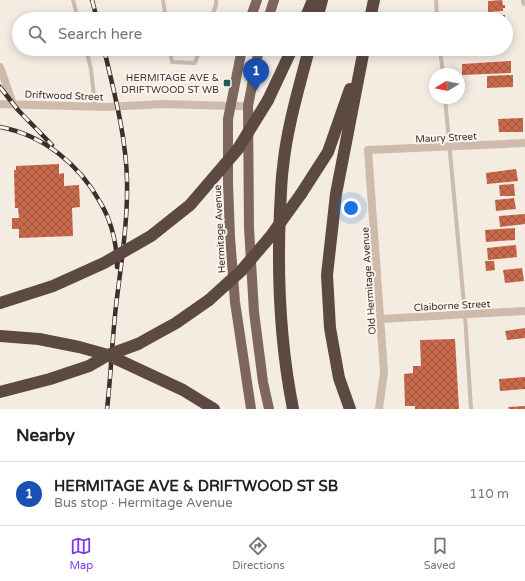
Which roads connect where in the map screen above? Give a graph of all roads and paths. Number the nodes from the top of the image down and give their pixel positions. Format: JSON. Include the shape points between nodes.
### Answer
{"nodes":[{"id":1,"x":73,"y":0,"type":"edge"},
{"id":2,"x":163,"y":0,"type":"edge"},
{"id":3,"x":216,"y":0,"type":"edge"},
{"id":4,"x":257,"y":0,"type":"edge"},
{"id":5,"x":274,"y":0,"type":"edge"},
{"id":6,"x":313,"y":0,"type":"edge"},
{"id":7,"x":322,"y":0,"type":"edge"},
{"id":8,"x":374,"y":0,"type":"edge"},
{"id":9,"x":436,"y":0,"type":"edge"},
{"id":10,"x":76,"y":12,"type":"edge"},
{"id":11,"x":165,"y":12,"type":"edge"},
{"id":12,"x":214,"y":12,"type":"edge"},
{"id":13,"x":253,"y":12,"type":"edge"},
{"id":14,"x":270,"y":12,"type":"edge"},
{"id":15,"x":308,"y":12,"type":"edge"},
{"id":16,"x":319,"y":12,"type":"edge"},
{"id":17,"x":371,"y":12,"type":"edge"},
{"id":18,"x":437,"y":12,"type":"edge"},
{"id":19,"x":88,"y":56,"type":"edge"},
{"id":20,"x":171,"y":56,"type":"edge"},
{"id":21,"x":198,"y":56,"type":"edge"},
{"id":22,"x":241,"y":56,"type":"edge"},
{"id":23,"x":257,"y":56,"type":"edge"},
{"id":24,"x":289,"y":56,"type":"edge"},
{"id":25,"x":307,"y":56,"type":"edge"},
{"id":26,"x":361,"y":56,"type":"edge"},
{"id":27,"x":362,"y":56,"type":"edge"},
{"id":28,"x":441,"y":56,"type":"edge"},
{"id":29,"x":0,"y":67,"type":"edge"},
{"id":30,"x":442,"y":68,"type":"edge"},
{"id":31,"x":0,"y":104,"type":"edge"},
{"id":32,"x":13,"y":104,"type":"junction"},
{"id":33,"x":446,"y":104,"type":"edge"},
{"id":34,"x":95,"y":106,"type":"junction"},
{"id":35,"x":230,"y":106,"type":"junction"},
{"id":36,"x":248,"y":106,"type":"junction"},
{"id":37,"x":525,"y":143,"type":"edge"},
{"id":38,"x":450,"y":146,"type":"junction"},
{"id":39,"x":368,"y":150,"type":"joint"},
{"id":40,"x":0,"y":303,"type":"edge"},
{"id":41,"x":525,"y":311,"type":"edge"},
{"id":42,"x":465,"y":315,"type":"junction"},
{"id":43,"x":381,"y":320,"type":"junction"},
{"id":44,"x":0,"y":336,"type":"edge"},
{"id":45,"x":0,"y":392,"type":"edge"},
{"id":46,"x":214,"y":409,"type":"edge"},
{"id":47,"x":251,"y":409,"type":"edge"},
{"id":48,"x":268,"y":409,"type":"edge"},
{"id":49,"x":293,"y":409,"type":"edge"},
{"id":50,"x":350,"y":409,"type":"edge"},
{"id":51,"x":379,"y":409,"type":"edge"},
{"id":52,"x":471,"y":409,"type":"edge"}],
"edges":[{"from":1,"to":10,"type":"lane"},
{"from":2,"to":11,"type":"lane"},
{"from":3,"to":12,"type":"lane"},
{"from":4,"to":13,"type":"main road"},
{"from":5,"to":14,"type":"main road"},
{"from":6,"to":15,"type":"highway"},
{"from":7,"to":16,"type":"highway"},
{"from":8,"to":17,"type":"highway"},
{"from":9,"to":18,"type":"lane"},
{"from":19,"to":34,"type":"lane"},
{"from":20,"to":21,"type":"lane","via":[[172,62],[195,63]]},
{"from":22,"to":35,"type":"main road","name":"Hermitage Avenue"},
{"from":23,"to":36,"type":"main road"},
{"from":24,"to":40,"type":"highway","bridge":true,"via":[[268,100],[233,155],[190,204],[151,236],[104,263],[54,286]]},
{"from":25,"to":49,"type":"highway","via":[[295,100],[282,167],[278,251],[281,326]]},
{"from":26,"to":45,"type":"highway","bridge":true,"via":[[328,152],[301,194],[241,271],[209,300],[176,323],[138,344],[108,355],[89,366]]},
{"from":27,"to":50,"type":"highway","via":[[336,194],[327,275],[330,328],[339,378]]},
{"from":28,"to":30,"type":"lane"},
{"from":29,"to":32,"type":"street"},
{"from":31,"to":32,"type":"street","name":"Driftwood Street"},
{"from":32,"to":34,"type":"street","name":"Driftwood Street"},
{"from":33,"to":38,"type":"lane"},
{"from":34,"to":35,"type":"street","name":"Driftwood Street"},
{"from":35,"to":36,"type":"street","name":"Driftwood Street"},
{"from":35,"to":47,"type":"main road","name":"Hermitage Avenue","via":[[230,237],[235,302]]},
{"from":36,"to":48,"type":"main road","via":[[249,228],[254,312]]},
{"from":37,"to":38,"type":"street","name":"Maury Street"},
{"from":38,"to":39,"type":"street","name":"Maury Street"},
{"from":38,"to":42,"type":"lane"},
{"from":39,"to":43,"type":"street","name":"Old Hermitage Avenue"},
{"from":41,"to":42,"type":"street","name":"Claiborne Street"},
{"from":42,"to":43,"type":"street","name":"Claiborne Street"},
{"from":42,"to":52,"type":"lane"},
{"from":43,"to":51,"type":"street","name":"Old Hermitage Avenue","via":[[384,372]]},
{"from":44,"to":46,"type":"highway","bridge":true,"via":[[39,339],[108,355],[183,390]]}]}
